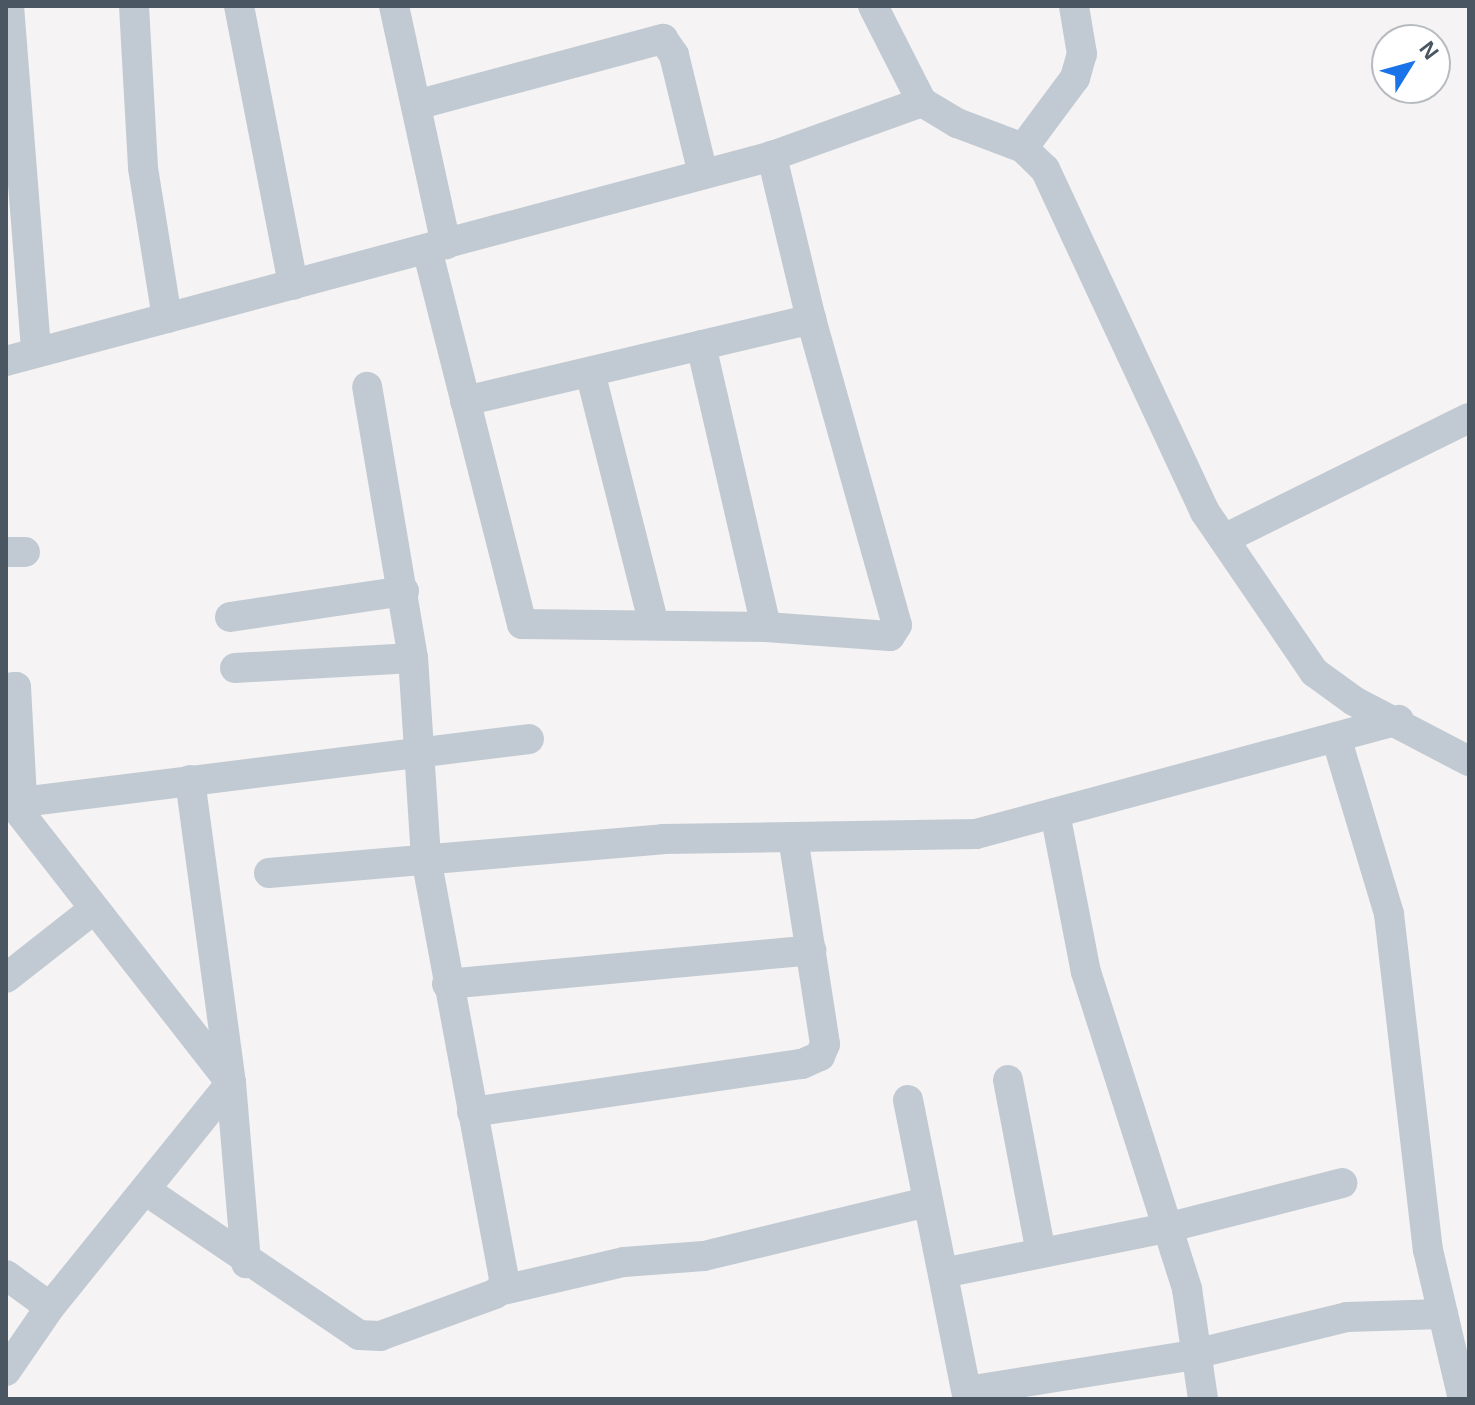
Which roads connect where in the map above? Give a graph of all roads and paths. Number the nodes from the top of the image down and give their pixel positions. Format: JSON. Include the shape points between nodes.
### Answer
{"nodes":[{"id":1,"x":9,"y":6,"type":"edge"},
{"id":2,"x":134,"y":6,"type":"edge"},
{"id":3,"x":239,"y":6,"type":"edge"},
{"id":4,"x":394,"y":6,"type":"edge"},
{"id":5,"x":873,"y":6,"type":"edge"},
{"id":6,"x":1074,"y":6,"type":"edge"},
{"id":7,"x":922,"y":102,"type":"junction"},
{"id":8,"x":416,"y":105,"type":"junction"},
{"id":9,"x":1023,"y":148,"type":"junction"},
{"id":10,"x":772,"y":156,"type":"junction"},
{"id":11,"x":703,"y":174,"type":"junction"},
{"id":12,"x":436,"y":246,"type":"junction"},
{"id":13,"x":293,"y":285,"type":"junction"},
{"id":14,"x":167,"y":318,"type":"junction"},
{"id":15,"x":811,"y":319,"type":"junction"},
{"id":16,"x":701,"y":345,"type":"junction"},
{"id":17,"x":36,"y":352,"type":"junction"},
{"id":18,"x":6,"y":361,"type":"edge"},
{"id":19,"x":590,"y":372,"type":"junction"},
{"id":20,"x":367,"y":387,"type":"dead end"},
{"id":21,"x":465,"y":401,"type":"junction"},
{"id":22,"x":1469,"y":418,"type":"edge"},
{"id":23,"x":1224,"y":539,"type":"junction"},
{"id":24,"x":404,"y":591,"type":"junction"},
{"id":25,"x":230,"y":617,"type":"dead end"},
{"id":26,"x":654,"y":625,"type":"junction"},
{"id":27,"x":766,"y":627,"type":"junction"},
{"id":28,"x":413,"y":658,"type":"junction"},
{"id":29,"x":235,"y":668,"type":"dead end"},
{"id":30,"x":6,"y":688,"type":"edge"},
{"id":31,"x":1399,"y":720,"type":"junction"},
{"id":32,"x":1336,"y":737,"type":"junction"},
{"id":33,"x":529,"y":739,"type":"dead end"},
{"id":34,"x":416,"y":755,"type":"junction"},
{"id":35,"x":1469,"y":761,"type":"edge"},
{"id":36,"x":190,"y":780,"type":"junction"},
{"id":37,"x":13,"y":802,"type":"edge"},
{"id":38,"x":1055,"y":813,"type":"junction"},
{"id":39,"x":793,"y":837,"type":"junction"},
{"id":40,"x":426,"y":858,"type":"junction"},
{"id":41,"x":269,"y":873,"type":"dead end"},
{"id":42,"x":94,"y":909,"type":"junction"},
{"id":43,"x":811,"y":950,"type":"junction"},
{"id":44,"x":6,"y":978,"type":"edge"},
{"id":45,"x":447,"y":984,"type":"junction"},
{"id":46,"x":1008,"y":1080,"type":"dead end"},
{"id":47,"x":231,"y":1083,"type":"junction"},
{"id":48,"x":908,"y":1100,"type":"dead end"},
{"id":49,"x":472,"y":1112,"type":"junction"},
{"id":50,"x":1342,"y":1183,"type":"dead end"},
{"id":51,"x":145,"y":1190,"type":"junction"},
{"id":52,"x":928,"y":1202,"type":"junction"},
{"id":53,"x":1166,"y":1228,"type":"junction"},
{"id":54,"x":1041,"y":1253,"type":"junction"},
{"id":55,"x":246,"y":1263,"type":"junction"},
{"id":56,"x":943,"y":1273,"type":"junction"},
{"id":57,"x":6,"y":1275,"type":"edge"},
{"id":58,"x":499,"y":1291,"type":"junction"},
{"id":59,"x":50,"y":1307,"type":"junction"},
{"id":60,"x":1443,"y":1314,"type":"junction"},
{"id":61,"x":1199,"y":1353,"type":"junction"},
{"id":62,"x":6,"y":1371,"type":"edge"},
{"id":63,"x":967,"y":1395,"type":"edge"},
{"id":64,"x":1203,"y":1399,"type":"edge"},
{"id":65,"x":1463,"y":1399,"type":"edge"}],
"edges":[{"from":1,"to":17,"type":"street"},
{"from":2,"to":14,"type":"street","via":[[142,157]]},
{"from":3,"to":13,"type":"street"},
{"from":4,"to":8,"type":"street"},
{"from":5,"to":7,"type":"street"},
{"from":6,"to":9,"type":"street","via":[[1082,54],[1075,78]]},
{"from":7,"to":9,"type":"street","via":[[957,123]]},
{"from":7,"to":10,"type":"street"},
{"from":8,"to":11,"type":"street","via":[[663,39],[674,55]]},
{"from":8,"to":12,"type":"street"},
{"from":9,"to":23,"type":"street","via":[[1045,169],[1205,512]]},
{"from":10,"to":11,"type":"street"},
{"from":10,"to":15,"type":"street"},
{"from":11,"to":12,"type":"street"},
{"from":12,"to":13,"type":"street"},
{"from":12,"to":21,"type":"street"},
{"from":13,"to":14,"type":"street"},
{"from":14,"to":17,"type":"street"},
{"from":15,"to":16,"type":"street"},
{"from":15,"to":27,"type":"street","via":[[897,625],[885,636]]},
{"from":16,"to":19,"type":"street"},
{"from":16,"to":27,"type":"street"},
{"from":17,"to":18,"type":"street"},
{"from":19,"to":21,"type":"street"},
{"from":19,"to":26,"type":"street"},
{"from":20,"to":24,"type":"street"},
{"from":21,"to":26,"type":"street","via":[[522,624]]},
{"from":22,"to":23,"type":"street"},
{"from":23,"to":31,"type":"street","via":[[1314,672],[1354,701]]},
{"from":24,"to":25,"type":"street"},
{"from":24,"to":28,"type":"street"},
{"from":26,"to":27,"type":"street"},
{"from":28,"to":29,"type":"street"},
{"from":28,"to":34,"type":"street"},
{"from":30,"to":37,"type":"street","via":[[16,687]]},
{"from":31,"to":32,"type":"street"},
{"from":31,"to":35,"type":"street"},
{"from":32,"to":38,"type":"street"},
{"from":32,"to":60,"type":"street","via":[[1389,914],[1428,1250]]},
{"from":33,"to":34,"type":"street"},
{"from":34,"to":36,"type":"street"},
{"from":34,"to":40,"type":"street"},
{"from":36,"to":37,"type":"street"},
{"from":36,"to":47,"type":"street"},
{"from":37,"to":42,"type":"street"},
{"from":38,"to":39,"type":"street","via":[[976,834]]},
{"from":38,"to":53,"type":"street","via":[[1086,972]]},
{"from":39,"to":40,"type":"street","via":[[663,839]]},
{"from":39,"to":43,"type":"street"},
{"from":40,"to":41,"type":"street"},
{"from":40,"to":45,"type":"street"},
{"from":42,"to":44,"type":"street"},
{"from":42,"to":47,"type":"street"},
{"from":43,"to":45,"type":"street"},
{"from":43,"to":49,"type":"street","via":[[825,1044],[812,1062]]},
{"from":45,"to":49,"type":"street"},
{"from":46,"to":54,"type":"street"},
{"from":47,"to":51,"type":"street"},
{"from":47,"to":55,"type":"street"},
{"from":48,"to":52,"type":"street"},
{"from":49,"to":58,"type":"street","via":[[506,1278]]},
{"from":50,"to":53,"type":"street"},
{"from":51,"to":55,"type":"street"},
{"from":51,"to":59,"type":"street"},
{"from":52,"to":56,"type":"street"},
{"from":52,"to":58,"type":"street","via":[[704,1256],[624,1262]]},
{"from":53,"to":54,"type":"street"},
{"from":53,"to":61,"type":"street","via":[[1187,1289]]},
{"from":54,"to":56,"type":"street"},
{"from":55,"to":58,"type":"street","via":[[366,1337]]},
{"from":56,"to":63,"type":"street"},
{"from":57,"to":59,"type":"street"},
{"from":59,"to":62,"type":"street"},
{"from":60,"to":61,"type":"street","via":[[1347,1317]]},
{"from":60,"to":65,"type":"street"},
{"from":61,"to":63,"type":"street"},
{"from":61,"to":64,"type":"street"}]}
